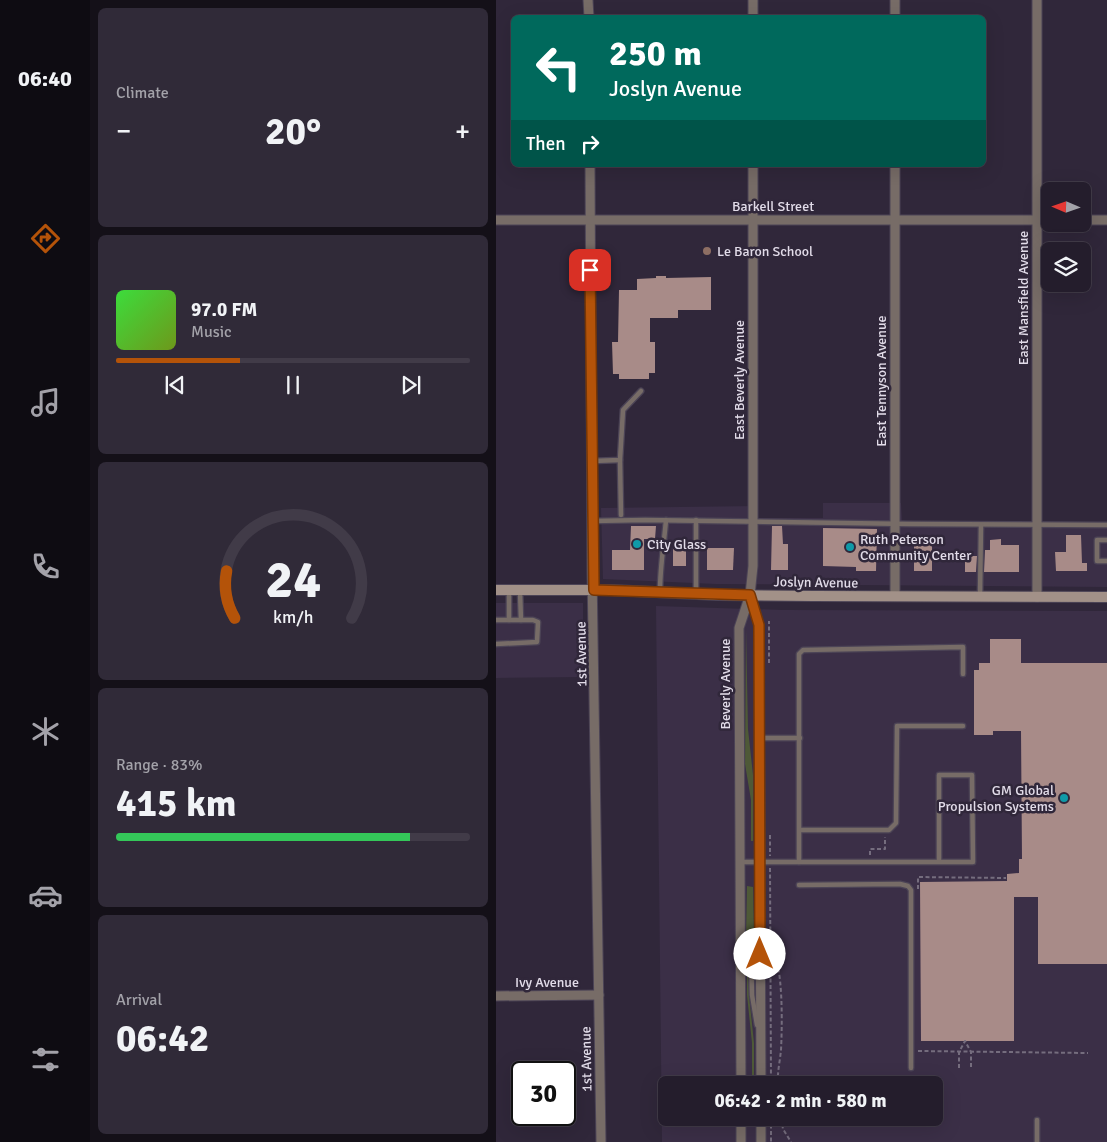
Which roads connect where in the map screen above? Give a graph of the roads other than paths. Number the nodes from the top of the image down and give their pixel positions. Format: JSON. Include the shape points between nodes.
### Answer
{"nodes":[{"id":1,"x":588,"y":0,"type":"edge"},
{"id":2,"x":753,"y":0,"type":"edge"},
{"id":3,"x":895,"y":0,"type":"edge"},
{"id":4,"x":1037,"y":0,"type":"edge"},
{"id":5,"x":588,"y":15,"type":"edge"},
{"id":6,"x":753,"y":15,"type":"edge"},
{"id":7,"x":895,"y":15,"type":"edge"},
{"id":8,"x":590,"y":167,"type":"edge"},
{"id":9,"x":753,"y":167,"type":"edge"},
{"id":10,"x":895,"y":167,"type":"edge"},
{"id":11,"x":496,"y":220,"type":"edge"},
{"id":12,"x":590,"y":220,"type":"junction"},
{"id":13,"x":753,"y":220,"type":"junction"},
{"id":14,"x":895,"y":220,"type":"junction"},
{"id":15,"x":1037,"y":220,"type":"junction"},
{"id":16,"x":1041,"y":220,"type":"edge"},
{"id":17,"x":1091,"y":220,"type":"edge"},
{"id":18,"x":1107,"y":220,"type":"edge"},
{"id":19,"x":641,"y":391,"type":"dead end"},
{"id":20,"x":620,"y":460,"type":"junction"},
{"id":21,"x":592,"y":461,"type":"junction"},
{"id":22,"x":620,"y":515,"type":"dead end"},
{"id":23,"x":666,"y":520,"type":"junction"},
{"id":24,"x":696,"y":520,"type":"junction"},
{"id":25,"x":592,"y":521,"type":"junction"},
{"id":26,"x":753,"y":521,"type":"junction"},
{"id":27,"x":895,"y":524,"type":"junction"},
{"id":28,"x":981,"y":524,"type":"junction"},
{"id":29,"x":1037,"y":525,"type":"junction"},
{"id":30,"x":1107,"y":525,"type":"edge"},
{"id":31,"x":1107,"y":540,"type":"edge"},
{"id":32,"x":1107,"y":561,"type":"edge"},
{"id":33,"x":496,"y":590,"type":"edge"},
{"id":34,"x":509,"y":590,"type":"junction"},
{"id":35,"x":520,"y":590,"type":"junction"},
{"id":36,"x":594,"y":590,"type":"junction"},
{"id":37,"x":660,"y":592,"type":"junction"},
{"id":38,"x":696,"y":594,"type":"junction"},
{"id":39,"x":750,"y":595,"type":"junction"},
{"id":40,"x":895,"y":596,"type":"junction"},
{"id":41,"x":980,"y":596,"type":"junction"},
{"id":42,"x":1037,"y":597,"type":"junction"},
{"id":43,"x":1107,"y":597,"type":"edge"},
{"id":44,"x":496,"y":620,"type":"edge"},
{"id":45,"x":509,"y":620,"type":"junction"},
{"id":46,"x":521,"y":620,"type":"junction"},
{"id":47,"x":496,"y":644,"type":"edge"},
{"id":48,"x":963,"y":674,"type":"dead end"},
{"id":49,"x":963,"y":726,"type":"dead end"},
{"id":50,"x":759,"y":738,"type":"junction"},
{"id":51,"x":800,"y":738,"type":"junction"},
{"id":52,"x":800,"y":830,"type":"junction"},
{"id":53,"x":740,"y":862,"type":"junction"},
{"id":54,"x":760,"y":862,"type":"junction"},
{"id":55,"x":799,"y":862,"type":"junction"},
{"id":56,"x":939,"y":862,"type":"junction"},
{"id":57,"x":799,"y":885,"type":"dead end"},
{"id":58,"x":740,"y":945,"type":"junction"},
{"id":59,"x":599,"y":995,"type":"junction"},
{"id":60,"x":496,"y":996,"type":"edge"},
{"id":61,"x":761,"y":1046,"type":"junction"},
{"id":62,"x":911,"y":1068,"type":"dead end"},
{"id":63,"x":741,"y":1076,"type":"edge"},
{"id":64,"x":761,"y":1076,"type":"edge"},
{"id":65,"x":1037,"y":1120,"type":"dead end"},
{"id":66,"x":741,"y":1126,"type":"edge"},
{"id":67,"x":761,"y":1126,"type":"edge"},
{"id":68,"x":601,"y":1142,"type":"edge"},
{"id":69,"x":741,"y":1142,"type":"edge"},
{"id":70,"x":761,"y":1142,"type":"edge"},
{"id":71,"x":1038,"y":1142,"type":"edge"}],
"edges":[{"from":1,"to":5,"type":"street"},
{"from":2,"to":6,"type":"street"},
{"from":3,"to":7,"type":"street"},
{"from":4,"to":15,"type":"street","name":"East Mansfield Avenue"},
{"from":8,"to":12,"type":"street","name":"1st Avenue"},
{"from":9,"to":13,"type":"street","name":"East Beverly Avenue"},
{"from":10,"to":14,"type":"street","name":"East Tennyson Avenue"},
{"from":11,"to":12,"type":"street","name":"Barkell Street"},
{"from":12,"to":13,"type":"street","name":"Barkell Street"},
{"from":12,"to":21,"type":"street","name":"1st Avenue"},
{"from":13,"to":14,"type":"street","name":"Barkell Street"},
{"from":13,"to":26,"type":"street","name":"East Beverly Avenue"},
{"from":14,"to":15,"type":"street","name":"Barkell Street"},
{"from":14,"to":27,"type":"street","name":"East Tennyson Avenue"},
{"from":15,"to":16,"type":"street","name":"Barkell Street"},
{"from":15,"to":29,"type":"street","name":"East Mansfield Avenue"},
{"from":17,"to":18,"type":"street"},
{"from":19,"to":20,"type":"lane","via":[[623,410]]},
{"from":20,"to":21,"type":"lane"},
{"from":20,"to":22,"type":"lane"},
{"from":21,"to":25,"type":"street","name":"1st Avenue"},
{"from":23,"to":24,"type":"lane"},
{"from":23,"to":25,"type":"lane"},
{"from":23,"to":37,"type":"lane"},
{"from":24,"to":26,"type":"lane"},
{"from":24,"to":38,"type":"lane"},
{"from":25,"to":36,"type":"street","name":"1st Avenue"},
{"from":26,"to":27,"type":"lane"},
{"from":26,"to":39,"type":"street","name":"East Beverly Avenue"},
{"from":27,"to":28,"type":"lane"},
{"from":27,"to":40,"type":"street","name":"East Tennyson Avenue"},
{"from":28,"to":29,"type":"lane"},
{"from":28,"to":41,"type":"lane"},
{"from":29,"to":30,"type":"lane"},
{"from":29,"to":42,"type":"street","name":"East Mansfield Avenue"},
{"from":31,"to":32,"type":"lane","via":[[1097,540],[1097,561]]},
{"from":33,"to":34,"type":"main road","name":"Joslyn Avenue"},
{"from":34,"to":35,"type":"main road","name":"Joslyn Avenue"},
{"from":34,"to":45,"type":"lane"},
{"from":35,"to":36,"type":"main road","name":"Joslyn Avenue"},
{"from":35,"to":46,"type":"lane"},
{"from":36,"to":37,"type":"main road","name":"Joslyn Avenue"},
{"from":36,"to":59,"type":"street","name":"1st Avenue"},
{"from":37,"to":38,"type":"main road","name":"Joslyn Avenue"},
{"from":38,"to":39,"type":"main road","name":"Joslyn Avenue"},
{"from":39,"to":40,"type":"main road","name":"Joslyn Avenue"},
{"from":39,"to":50,"type":"street","via":[[759,625]]},
{"from":39,"to":53,"type":"street","name":"Beverly Avenue","via":[[739,628]]},
{"from":40,"to":41,"type":"main road","name":"Joslyn Avenue"},
{"from":41,"to":42,"type":"main road","name":"Joslyn Avenue"},
{"from":42,"to":43,"type":"main road","name":"Joslyn Avenue"},
{"from":44,"to":45,"type":"lane"},
{"from":45,"to":46,"type":"lane"},
{"from":46,"to":47,"type":"lane","via":[[538,622],[537,642]]},
{"from":48,"to":51,"type":"lane","via":[[963,647],[803,650],[799,654]]},
{"from":49,"to":52,"type":"lane","via":[[897,726],[896,823],[889,830]]},
{"from":50,"to":51,"type":"lane"},
{"from":50,"to":54,"type":"street"},
{"from":51,"to":52,"type":"lane"},
{"from":52,"to":55,"type":"lane"},
{"from":53,"to":54,"type":"lane"},
{"from":53,"to":58,"type":"street","name":"Beverly Avenue"},
{"from":54,"to":55,"type":"lane"},
{"from":54,"to":61,"type":"street"},
{"from":55,"to":56,"type":"lane"},
{"from":56,"to":56,"type":"lane","via":[[973,862],[972,775],[939,775]]},
{"from":57,"to":62,"type":"lane","via":[[900,884],[911,890]]},
{"from":58,"to":61,"type":"lane","via":[[751,950],[752,995]]},
{"from":58,"to":63,"type":"street","name":"Beverly Avenue"},
{"from":59,"to":60,"type":"street","name":"Ivy Avenue"},
{"from":59,"to":68,"type":"street","name":"1st Avenue"},
{"from":61,"to":64,"type":"street"},
{"from":65,"to":71,"type":"lane"},
{"from":66,"to":69,"type":"street"},
{"from":67,"to":70,"type":"street"}]}
